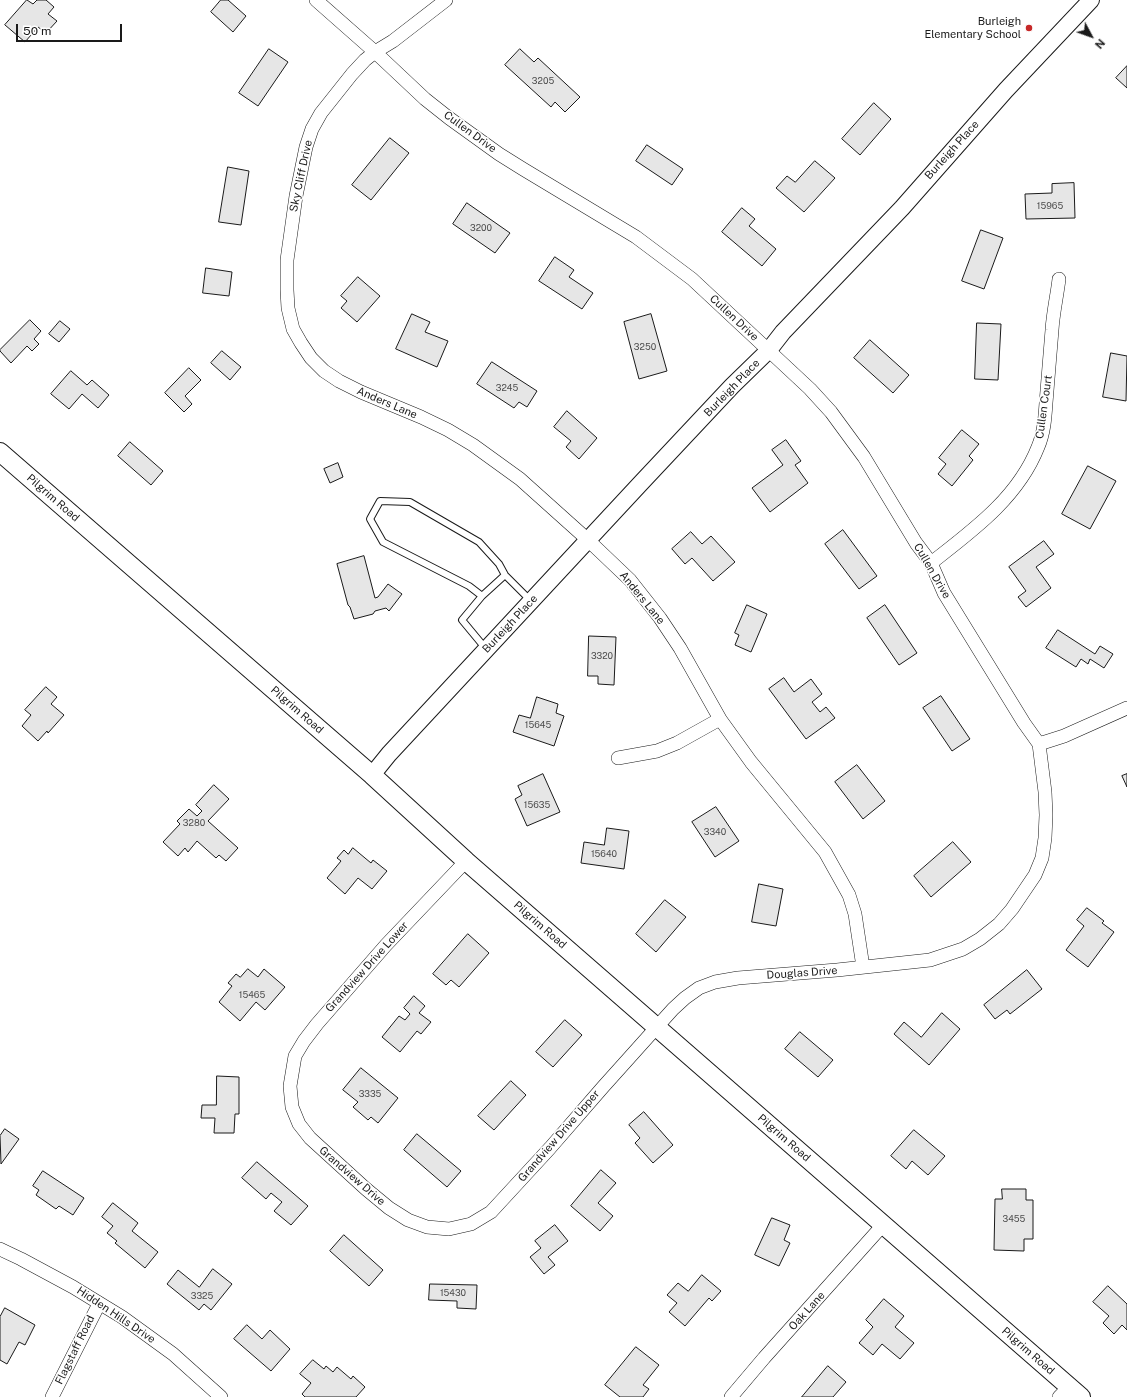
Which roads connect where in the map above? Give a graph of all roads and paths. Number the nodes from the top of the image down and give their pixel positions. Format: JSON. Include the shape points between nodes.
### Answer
{"nodes":[{"id":1,"x":316,"y":0,"type":"edge"},
{"id":2,"x":446,"y":0,"type":"edge"},
{"id":3,"x":1091,"y":0,"type":"edge"},
{"id":4,"x":375,"y":52,"type":"junction"},
{"id":5,"x":1059,"y":279,"type":"dead end"},
{"id":6,"x":298,"y":338,"type":"joint"},
{"id":7,"x":769,"y":350,"type":"junction"},
{"id":8,"x":0,"y":452,"type":"edge"},
{"id":9,"x":588,"y":540,"type":"junction"},
{"id":10,"x":931,"y":563,"type":"junction"},
{"id":11,"x":505,"y":575,"type":"junction"},
{"id":12,"x":482,"y":596,"type":"junction"},
{"id":13,"x":531,"y":602,"type":"junction"},
{"id":14,"x":486,"y":650,"type":"junction"},
{"id":15,"x":1127,"y":708,"type":"edge"},
{"id":16,"x":720,"y":719,"type":"junction"},
{"id":17,"x":1039,"y":744,"type":"junction"},
{"id":18,"x":618,"y":758,"type":"dead end"},
{"id":19,"x":372,"y":775,"type":"junction"},
{"id":20,"x":466,"y":861,"type":"junction"},
{"id":21,"x":863,"y":967,"type":"junction"},
{"id":22,"x":657,"y":1028,"type":"junction"},
{"id":23,"x":290,"y":1086,"type":"joint"},
{"id":24,"x":884,"y":1225,"type":"junction"},
{"id":25,"x":449,"y":1229,"type":"joint"},
{"id":26,"x":0,"y":1249,"type":"edge"},
{"id":27,"x":99,"y":1304,"type":"junction"},
{"id":28,"x":1070,"y":1394,"type":"edge"},
{"id":29,"x":52,"y":1397,"type":"edge"},
{"id":30,"x":221,"y":1397,"type":"edge"},
{"id":31,"x":731,"y":1397,"type":"edge"}],
"edges":[{"from":1,"to":4,"type":"street","name":"Cullen Drive"},
{"from":2,"to":4,"type":"street","name":"Sky Cliff Drive","via":[[394,41]]},
{"from":3,"to":7,"type":"street","name":"Burleigh Place"},
{"from":4,"to":6,"type":"street","name":"Sky Cliff Drive","via":[[352,74],[322,112],[312,129],[306,147],[287,260],[288,308]]},
{"from":4,"to":7,"type":"street","name":"Cullen Drive","via":[[425,99],[499,154],[663,256],[692,278]]},
{"from":5,"to":10,"type":"street","name":"Cullen Court","via":[[1052,328],[1044,427],[1032,462],[1000,505],[983,522]]},
{"from":6,"to":9,"type":"street","name":"Anders Lane","via":[[311,358],[339,381],[421,417],[473,445],[520,479]]},
{"from":7,"to":9,"type":"street","name":"Burleigh Place"},
{"from":7,"to":10,"type":"street","name":"Cullen Drive","via":[[831,412]]},
{"from":8,"to":19,"type":"main road","name":"Pilgrim Road"},
{"from":9,"to":13,"type":"street","name":"Burleigh Place"},
{"from":9,"to":16,"type":"street","name":"Anders Lane","via":[[630,580],[660,618]]},
{"from":10,"to":17,"type":"street","name":"Cullen Drive","via":[[944,593]]},
{"from":11,"to":12,"type":"lane"},
{"from":11,"to":12,"type":"lane","via":[[499,564],[479,542],[410,502],[380,501],[370,519],[383,542],[469,586]]},
{"from":11,"to":13,"type":"lane"},
{"from":12,"to":14,"type":"lane","via":[[462,620]]},
{"from":13,"to":14,"type":"street","name":"Burleigh Place"},
{"from":14,"to":19,"type":"street","name":"Burleigh Place"},
{"from":15,"to":17,"type":"street","via":[[1079,730]]},
{"from":16,"to":18,"type":"street","via":[[657,751]]},
{"from":16,"to":21,"type":"street","name":"Anders Lane","via":[[751,762],[818,842],[841,878],[855,914]]},
{"from":17,"to":21,"type":"street","name":"Douglas Drive","via":[[1046,815],[1042,858],[1035,875],[1012,909],[980,939],[962,949],[930,960]]},
{"from":19,"to":20,"type":"main road","name":"Pilgrim Road"},
{"from":20,"to":22,"type":"main road","name":"Pilgrim Road"},
{"from":20,"to":23,"type":"street","name":"Grandview Drive Lower","via":[[386,945],[317,1024],[295,1056]]},
{"from":21,"to":22,"type":"street","name":"Douglas Drive","via":[[715,982],[699,988],[685,998]]},
{"from":22,"to":24,"type":"main road","name":"Pilgrim Road"},
{"from":22,"to":25,"type":"street","name":"Grandview Drive Upper","via":[[491,1212],[471,1224]]},
{"from":23,"to":25,"type":"street","name":"Grandview Drive","via":[[292,1107],[299,1124],[310,1138],[366,1189],[408,1220],[427,1227]]},
{"from":24,"to":28,"type":"main road","name":"Pilgrim Road"},
{"from":24,"to":31,"type":"street","name":"Oak Lane"},
{"from":26,"to":27,"type":"street","name":"Hidden Hills Drive","via":[[67,1283]]},
{"from":27,"to":29,"type":"street","name":"Flagstaff Road"},
{"from":27,"to":30,"type":"street","name":"Hidden Hills Drive","via":[[173,1354]]}]}
